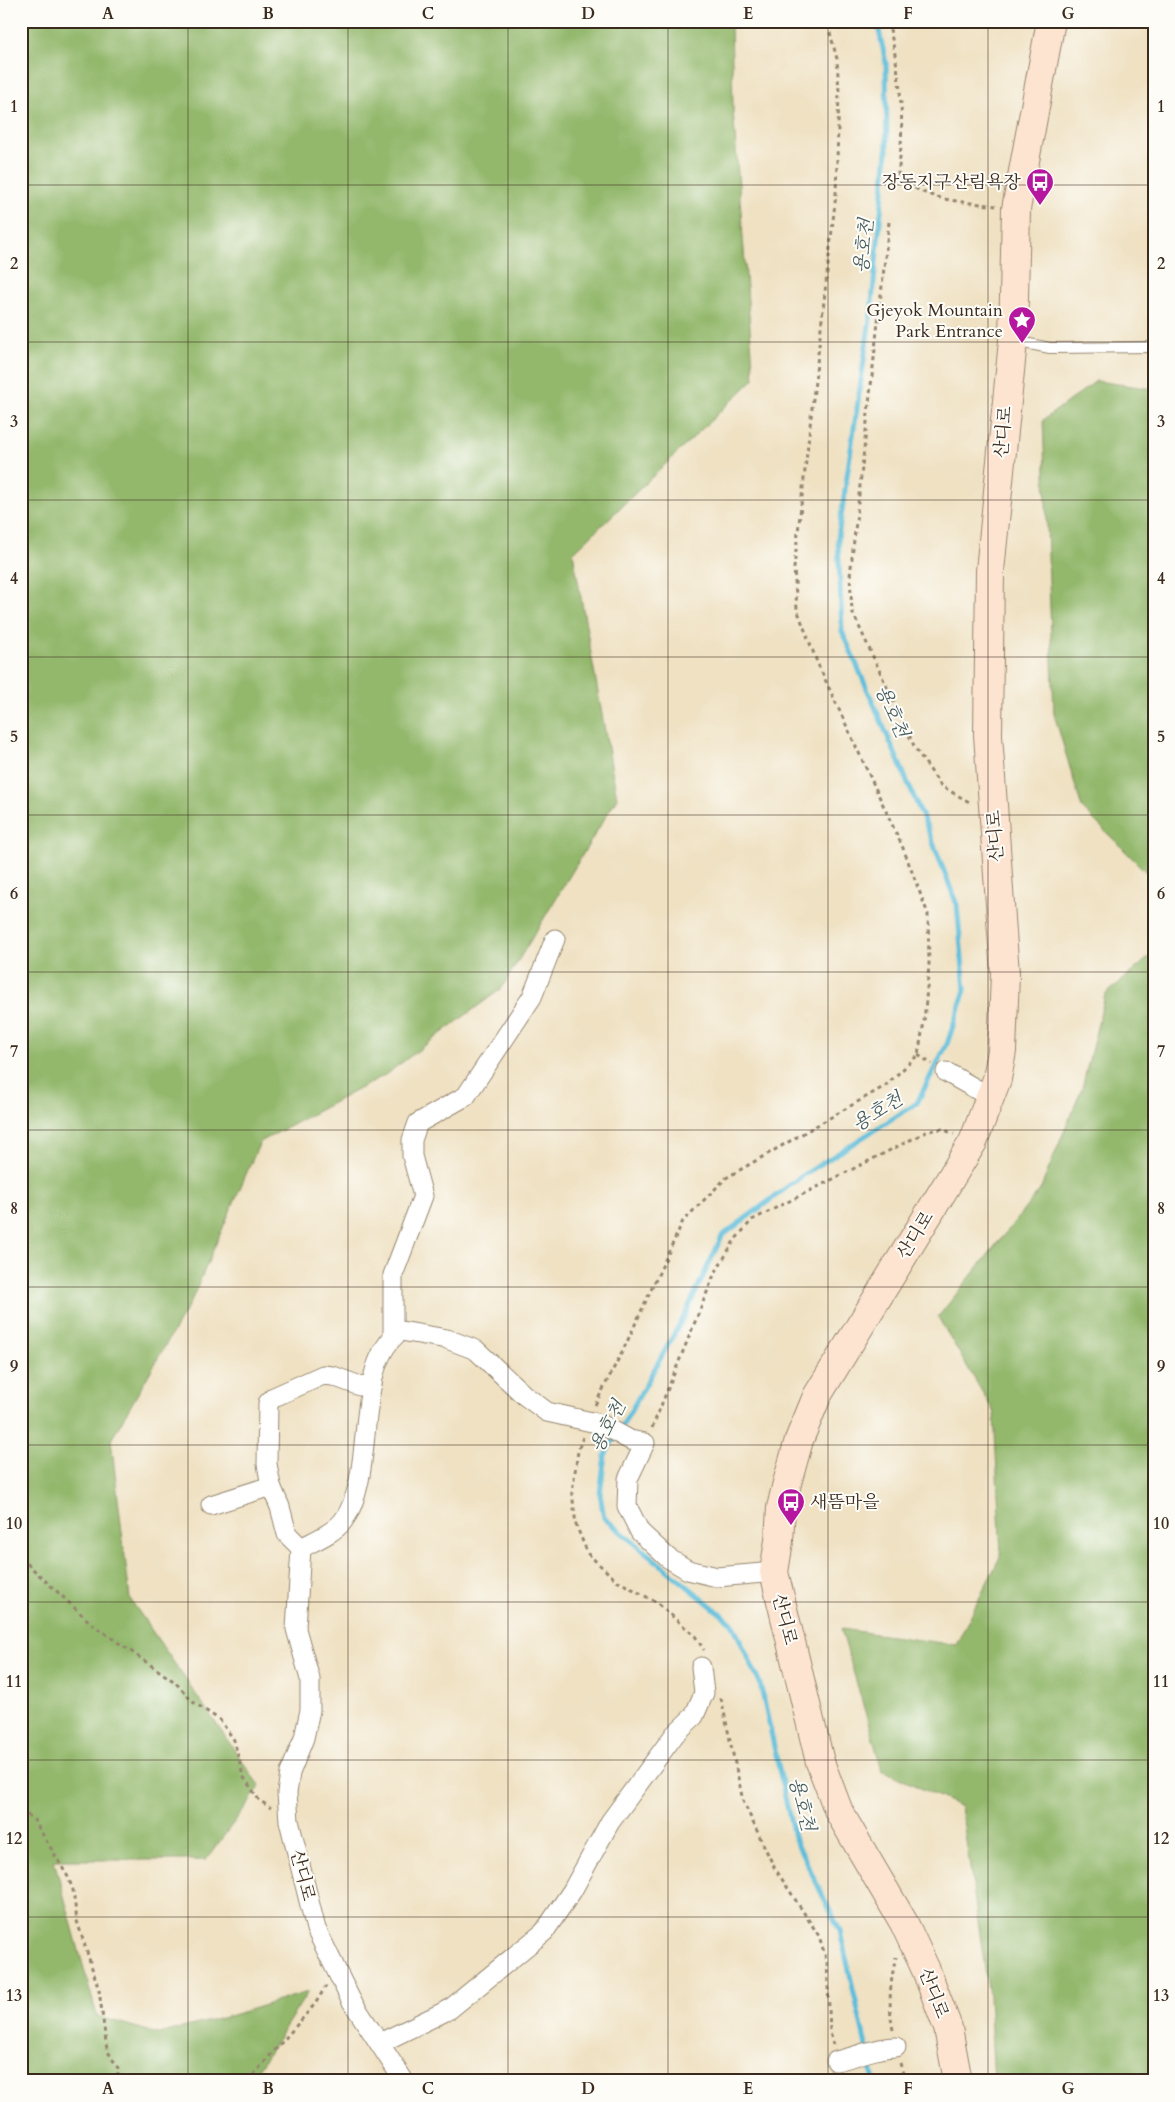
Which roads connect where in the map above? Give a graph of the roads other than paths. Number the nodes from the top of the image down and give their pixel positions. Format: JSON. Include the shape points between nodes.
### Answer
{"nodes":[{"id":1,"x":1051,"y":21,"type":"edge"},
{"id":2,"x":1013,"y":341,"type":"junction"},
{"id":3,"x":1154,"y":347,"type":"edge"},
{"id":4,"x":555,"y":939,"type":"dead end"},
{"id":5,"x":946,"y":1072,"type":"dead end"},
{"id":6,"x":990,"y":1098,"type":"junction"},
{"id":7,"x":393,"y":1336,"type":"junction"},
{"id":8,"x":372,"y":1384,"type":"junction"},
{"id":9,"x":271,"y":1486,"type":"junction"},
{"id":10,"x":210,"y":1505,"type":"dead end"},
{"id":11,"x":301,"y":1548,"type":"junction"},
{"id":12,"x":774,"y":1572,"type":"junction"},
{"id":13,"x":703,"y":1659,"type":"road end"},
{"id":14,"x":380,"y":2043,"type":"junction"},
{"id":15,"x":891,"y":2047,"type":"road end"},
{"id":16,"x":836,"y":2061,"type":"road end"},
{"id":17,"x":404,"y":2081,"type":"edge"},
{"id":18,"x":958,"y":2081,"type":"edge"}],
"edges":[{"from":1,"to":2,"type":"street","name":"산디로","via":[[1016,209]]},
{"from":2,"to":3,"type":"lane","via":[[1050,348]]},
{"from":2,"to":6,"type":"street","name":"산디로","via":[[990,571],[988,735],[1005,974],[1002,1051]]},
{"from":4,"to":7,"type":"street","via":[[532,997],[466,1096],[418,1123],[412,1140],[412,1156],[423,1196],[393,1275]]},
{"from":5,"to":6,"type":"street"},
{"from":6,"to":12,"type":"street","name":"산디로","via":[[973,1142],[817,1396],[799,1440],[787,1483]]},
{"from":7,"to":8,"type":"street"},
{"from":7,"to":12,"type":"street","via":[[401,1331],[417,1333],[447,1339],[476,1350],[524,1396],[547,1412],[594,1423],[638,1442],[628,1479],[627,1506],[640,1532],[668,1558],[688,1570],[717,1577]]},
{"from":8,"to":9,"type":"street","via":[[360,1386],[323,1375],[274,1397],[268,1403],[267,1464]]},
{"from":8,"to":11,"type":"street","via":[[354,1503],[342,1522]]},
{"from":9,"to":10,"type":"street"},
{"from":9,"to":11,"type":"street","via":[[287,1534]]},
{"from":11,"to":14,"type":"street","name":"산디로","via":[[296,1630],[310,1679],[310,1710],[304,1738],[290,1773],[287,1792],[289,1817],[316,1929],[351,2000]]},
{"from":12,"to":18,"type":"street","name":"산디로","via":[[820,1762],[839,1812],[904,1923],[926,1970],[948,2028]]},
{"from":13,"to":14,"type":"street","via":[[704,1693],[694,1716],[675,1734],[610,1822],[572,1891],[544,1932],[450,2009]]},
{"from":14,"to":17,"type":"street","name":"산디로"},
{"from":15,"to":16,"type":"street"}]}
